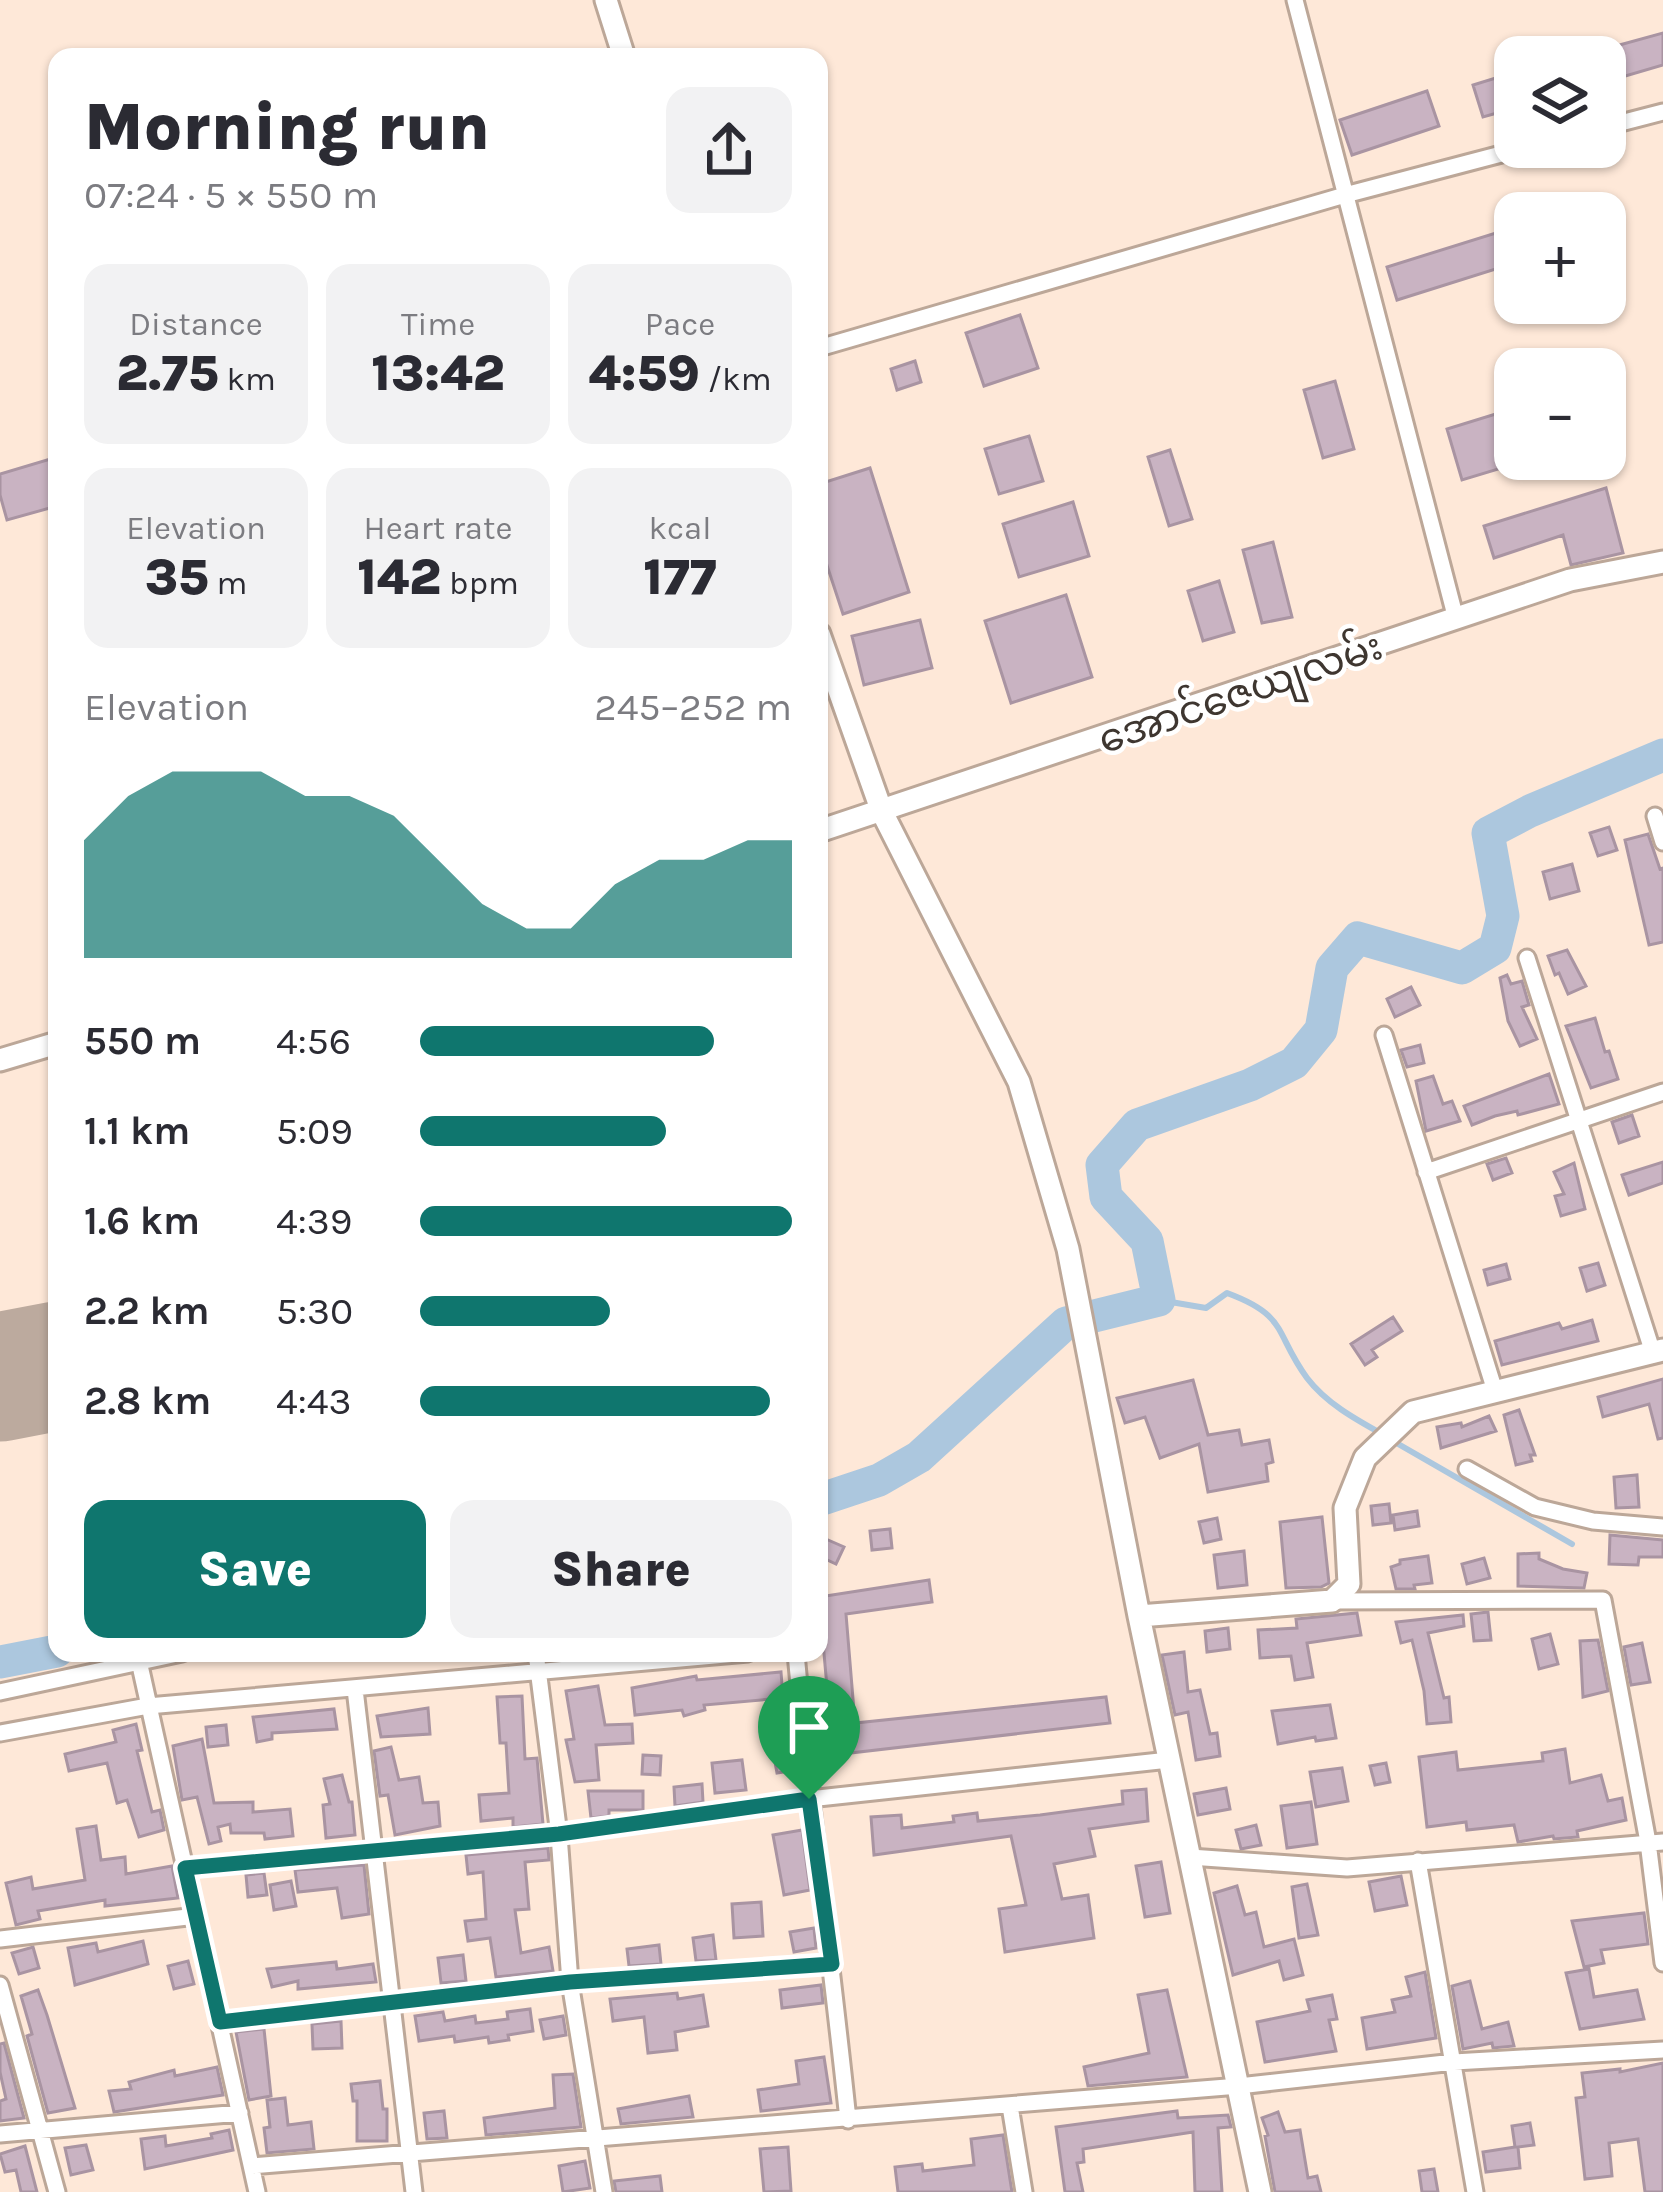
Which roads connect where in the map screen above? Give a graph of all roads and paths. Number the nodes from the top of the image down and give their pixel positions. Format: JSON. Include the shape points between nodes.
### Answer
{"nodes":[{"id":1,"x":605,"y":0,"type":"edge"},
{"id":2,"x":1294,"y":0,"type":"edge"},
{"id":3,"x":621,"y":48,"type":"edge"},
{"id":4,"x":1663,"y":112,"type":"edge"},
{"id":5,"x":1626,"y":122,"type":"edge"},
{"id":6,"x":1494,"y":156,"type":"edge"},
{"id":7,"x":1345,"y":195,"type":"junction"},
{"id":8,"x":828,"y":344,"type":"edge"},
{"id":9,"x":1663,"y":562,"type":"edge"},
{"id":10,"x":1456,"y":619,"type":"junction"},
{"id":11,"x":828,"y":659,"type":"edge"},
{"id":12,"x":883,"y":812,"type":"junction"},
{"id":13,"x":1655,"y":816,"type":"dead end"},
{"id":14,"x":828,"y":828,"type":"edge"},
{"id":15,"x":1663,"y":842,"type":"edge"},
{"id":16,"x":1527,"y":958,"type":"dead end"},
{"id":17,"x":1384,"y":1035,"type":"dead end"},
{"id":18,"x":48,"y":1046,"type":"edge"},
{"id":19,"x":0,"y":1060,"type":"edge"},
{"id":20,"x":1663,"y":1093,"type":"edge"},
{"id":21,"x":1581,"y":1119,"type":"junction"},
{"id":22,"x":1426,"y":1172,"type":"junction"},
{"id":23,"x":1658,"y":1352,"type":"edge"},
{"id":24,"x":1495,"y":1391,"type":"junction"},
{"id":25,"x":1467,"y":1469,"type":"dead end"},
{"id":26,"x":1663,"y":1527,"type":"edge"},
{"id":27,"x":1332,"y":1600,"type":"junction"},
{"id":28,"x":1139,"y":1616,"type":"junction"},
{"id":29,"x":135,"y":1662,"type":"edge"},
{"id":30,"x":139,"y":1662,"type":"edge"},
{"id":31,"x":536,"y":1662,"type":"edge"},
{"id":32,"x":653,"y":1662,"type":"edge"},
{"id":33,"x":797,"y":1662,"type":"edge"},
{"id":34,"x":537,"y":1673,"type":"junction"},
{"id":35,"x":355,"y":1688,"type":"junction"},
{"id":36,"x":0,"y":1692,"type":"edge"},
{"id":37,"x":148,"y":1706,"type":"junction"},
{"id":38,"x":0,"y":1733,"type":"edge"},
{"id":39,"x":1169,"y":1760,"type":"junction"},
{"id":40,"x":809,"y":1799,"type":"junction"},
{"id":41,"x":559,"y":1834,"type":"junction"},
{"id":42,"x":1655,"y":1842,"type":"edge"},
{"id":43,"x":375,"y":1852,"type":"junction"},
{"id":44,"x":1190,"y":1857,"type":"junction"},
{"id":45,"x":1418,"y":1861,"type":"junction"},
{"id":46,"x":185,"y":1868,"type":"junction"},
{"id":47,"x":196,"y":1916,"type":"junction"},
{"id":48,"x":0,"y":1939,"type":"edge"},
{"id":49,"x":832,"y":1964,"type":"junction"},
{"id":50,"x":1663,"y":1964,"type":"edge"},
{"id":51,"x":570,"y":1982,"type":"junction"},
{"id":52,"x":0,"y":1985,"type":"edge"},
{"id":53,"x":393,"y":2005,"type":"junction"},
{"id":54,"x":220,"y":2022,"type":"junction"},
{"id":55,"x":1663,"y":2050,"type":"edge"},
{"id":56,"x":1454,"y":2062,"type":"junction"},
{"id":57,"x":1239,"y":2086,"type":"junction"},
{"id":58,"x":1010,"y":2106,"type":"junction"},
{"id":59,"x":240,"y":2113,"type":"junction"},
{"id":60,"x":848,"y":2120,"type":"junction"},
{"id":61,"x":41,"y":2130,"type":"junction"},
{"id":62,"x":0,"y":2134,"type":"edge"},
{"id":63,"x":595,"y":2141,"type":"junction"},
{"id":64,"x":410,"y":2155,"type":"junction"},
{"id":65,"x":252,"y":2166,"type":"junction"},
{"id":66,"x":57,"y":2192,"type":"edge"},
{"id":67,"x":257,"y":2192,"type":"edge"},
{"id":68,"x":414,"y":2192,"type":"edge"},
{"id":69,"x":604,"y":2192,"type":"edge"},
{"id":70,"x":1024,"y":2192,"type":"edge"},
{"id":71,"x":1260,"y":2192,"type":"edge"},
{"id":72,"x":1475,"y":2192,"type":"edge"}],
"edges":[{"from":1,"to":3,"type":"street"},
{"from":2,"to":7,"type":"street"},
{"from":4,"to":5,"type":"street"},
{"from":6,"to":7,"type":"street"},
{"from":7,"to":8,"type":"street"},
{"from":7,"to":10,"type":"street"},
{"from":9,"to":10,"type":"street","name":"အောင်ဇေယျလမ်း","via":[[1570,580]]},
{"from":10,"to":12,"type":"street","name":"အောင်ဇေယျလမ်း"},
{"from":11,"to":12,"type":"street"},
{"from":12,"to":14,"type":"street","name":"အောင်ဇေယျလမ်း"},
{"from":12,"to":28,"type":"street","via":[[1019,1082],[1068,1249]]},
{"from":13,"to":15,"type":"street"},
{"from":16,"to":21,"type":"street"},
{"from":17,"to":22,"type":"street"},
{"from":18,"to":19,"type":"street"},
{"from":20,"to":21,"type":"street"},
{"from":21,"to":22,"type":"street"},
{"from":21,"to":23,"type":"street"},
{"from":22,"to":24,"type":"street"},
{"from":23,"to":24,"type":"street"},
{"from":24,"to":27,"type":"street","via":[[1413,1412],[1365,1458],[1345,1508],[1349,1584]]},
{"from":25,"to":26,"type":"street","via":[[1535,1508]]},
{"from":27,"to":28,"type":"street"},
{"from":27,"to":42,"type":"street","via":[[1603,1600]]},
{"from":28,"to":39,"type":"street"},
{"from":29,"to":36,"type":"street"},
{"from":30,"to":37,"type":"street"},
{"from":31,"to":34,"type":"street"},
{"from":32,"to":34,"type":"street"},
{"from":33,"to":40,"type":"street"},
{"from":34,"to":35,"type":"street"},
{"from":34,"to":41,"type":"street"},
{"from":35,"to":37,"type":"street"},
{"from":35,"to":43,"type":"street"},
{"from":37,"to":38,"type":"street"},
{"from":37,"to":46,"type":"street"},
{"from":39,"to":40,"type":"street"},
{"from":39,"to":44,"type":"street"},
{"from":40,"to":41,"type":"street"},
{"from":40,"to":49,"type":"street"},
{"from":41,"to":43,"type":"street"},
{"from":41,"to":51,"type":"street"},
{"from":42,"to":45,"type":"street"},
{"from":42,"to":50,"type":"street"},
{"from":43,"to":46,"type":"street"},
{"from":43,"to":53,"type":"street"},
{"from":44,"to":45,"type":"street","via":[[1347,1868]]},
{"from":44,"to":57,"type":"street"},
{"from":45,"to":56,"type":"street"},
{"from":46,"to":47,"type":"street"},
{"from":47,"to":48,"type":"street"},
{"from":47,"to":54,"type":"street"},
{"from":49,"to":51,"type":"street"},
{"from":49,"to":60,"type":"street"},
{"from":51,"to":53,"type":"street"},
{"from":51,"to":63,"type":"street"},
{"from":52,"to":61,"type":"street"},
{"from":53,"to":54,"type":"street"},
{"from":53,"to":64,"type":"street"},
{"from":54,"to":59,"type":"street"},
{"from":55,"to":56,"type":"street"},
{"from":56,"to":57,"type":"street"},
{"from":56,"to":72,"type":"street"},
{"from":57,"to":58,"type":"street"},
{"from":57,"to":71,"type":"street"},
{"from":58,"to":60,"type":"street"},
{"from":58,"to":70,"type":"street"},
{"from":59,"to":61,"type":"street"},
{"from":59,"to":65,"type":"street"},
{"from":60,"to":63,"type":"street"},
{"from":61,"to":62,"type":"street"},
{"from":61,"to":66,"type":"street"},
{"from":63,"to":64,"type":"street"},
{"from":63,"to":69,"type":"street"},
{"from":64,"to":65,"type":"street"},
{"from":64,"to":68,"type":"street"},
{"from":65,"to":67,"type":"street"}]}
